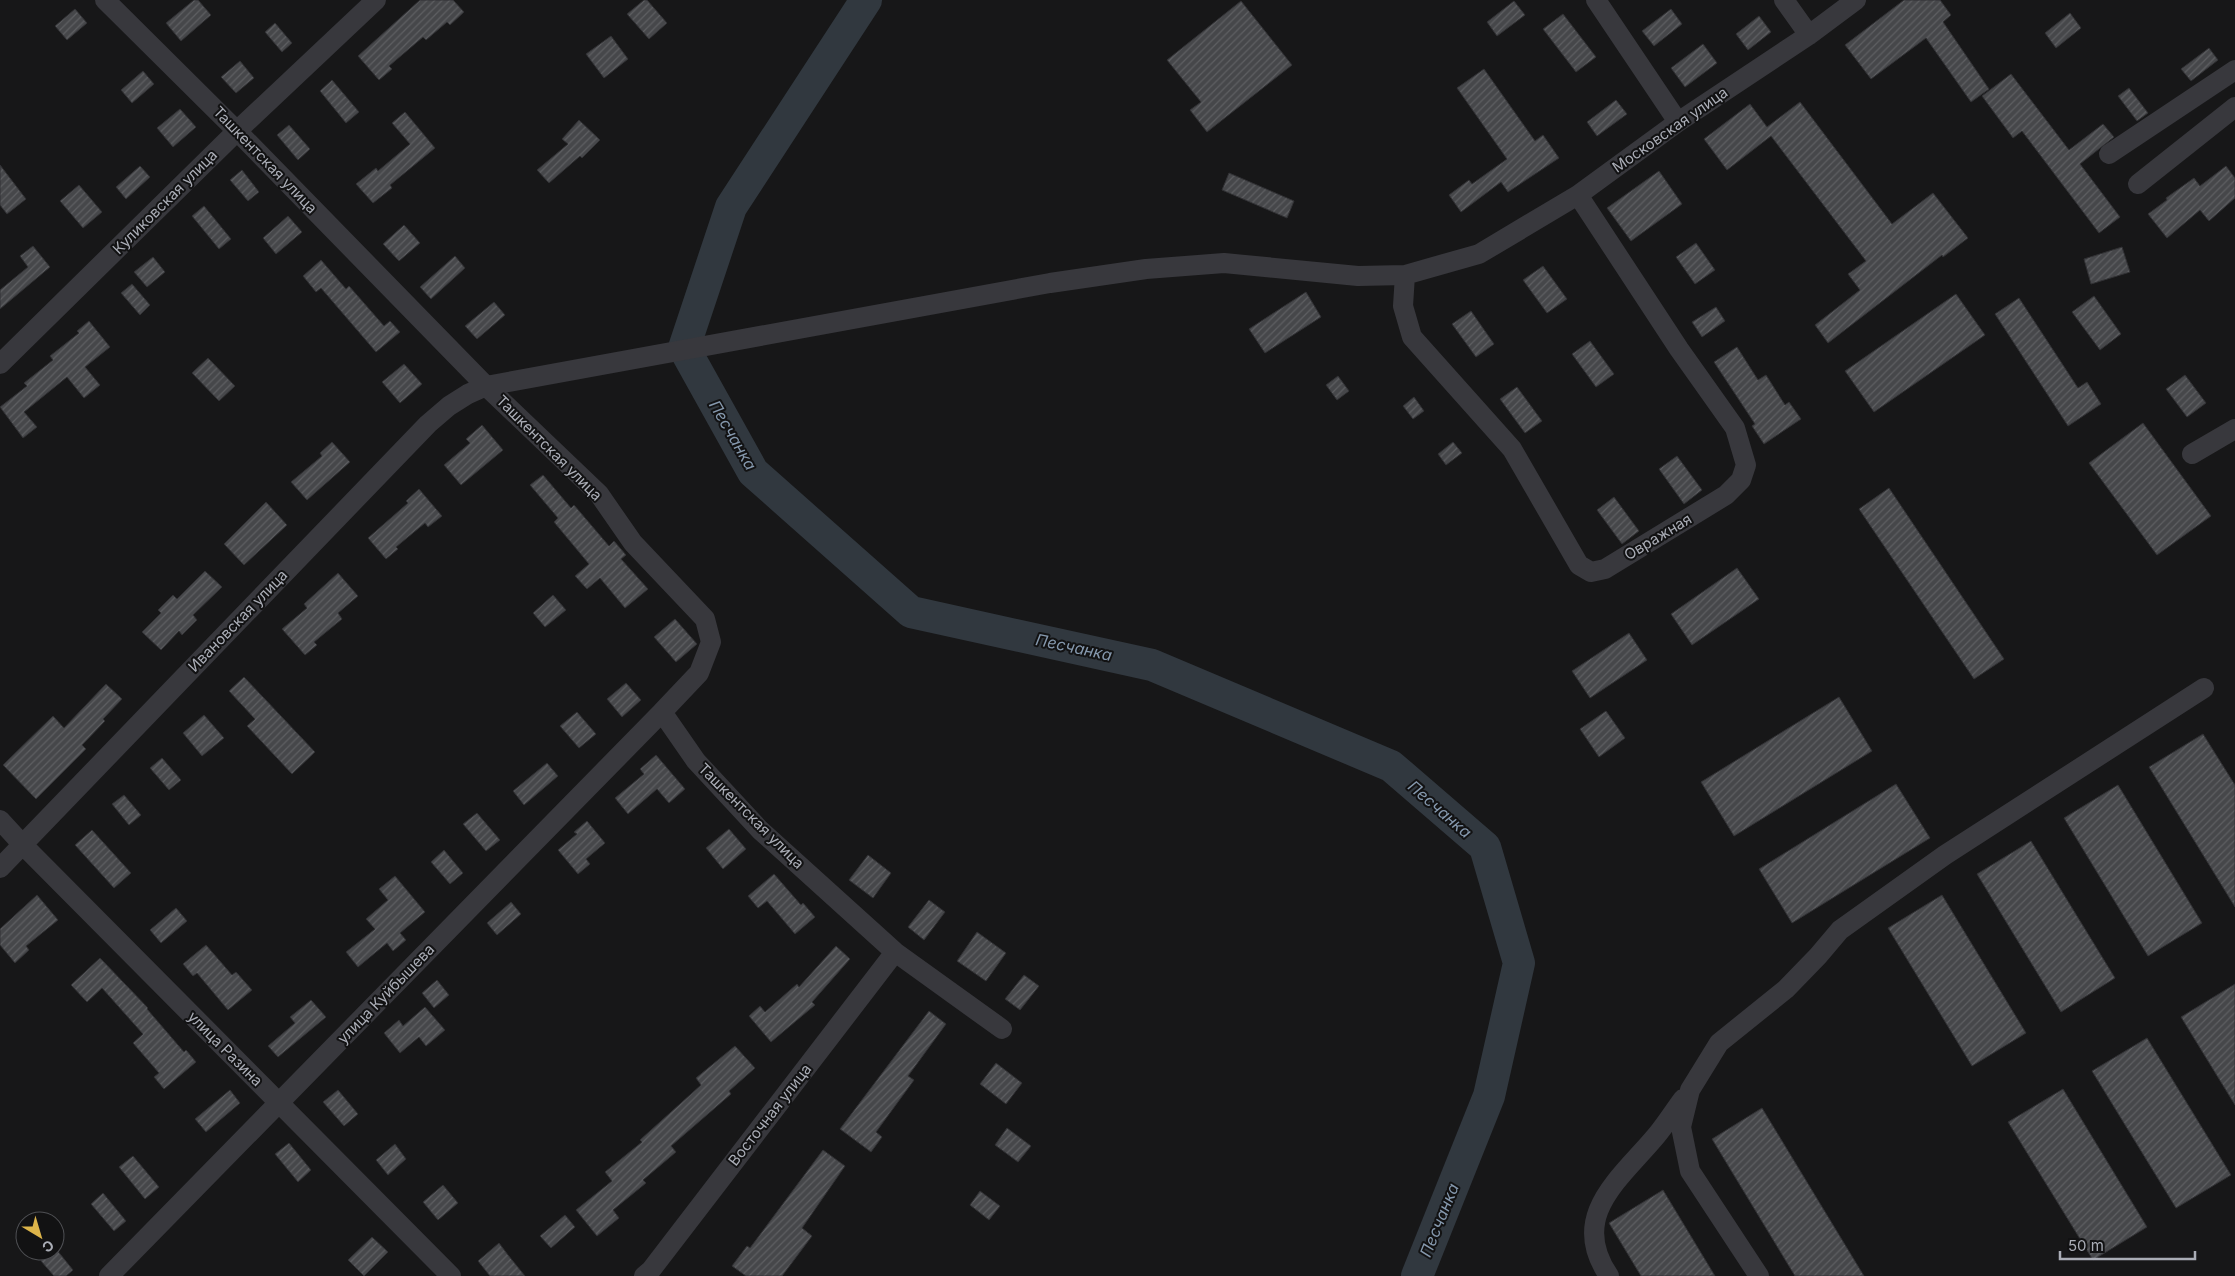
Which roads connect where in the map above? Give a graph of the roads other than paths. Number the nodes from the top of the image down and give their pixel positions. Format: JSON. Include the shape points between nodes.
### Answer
{"nodes":[{"id":1,"x":105,"y":0,"type":"edge"},
{"id":2,"x":376,"y":0,"type":"edge"},
{"id":3,"x":1596,"y":0,"type":"edge"},
{"id":4,"x":1784,"y":0,"type":"edge"},
{"id":5,"x":1856,"y":0,"type":"edge"},
{"id":6,"x":1808,"y":35,"type":"junction"},
{"id":7,"x":2235,"y":70,"type":"edge"},
{"id":8,"x":2235,"y":107,"type":"edge"},
{"id":9,"x":1678,"y":122,"type":"junction"},
{"id":10,"x":237,"y":131,"type":"junction"},
{"id":11,"x":2109,"y":154,"type":"dead end"},
{"id":12,"x":2138,"y":184,"type":"dead end"},
{"id":13,"x":1578,"y":195,"type":"junction"},
{"id":14,"x":1405,"y":275,"type":"junction"},
{"id":15,"x":0,"y":364,"type":"edge"},
{"id":16,"x":486,"y":386,"type":"junction"},
{"id":17,"x":2235,"y":429,"type":"edge"},
{"id":18,"x":2192,"y":454,"type":"dead end"},
{"id":19,"x":2204,"y":688,"type":"dead end"},
{"id":20,"x":662,"y":712,"type":"junction"},
{"id":21,"x":0,"y":820,"type":"edge"},
{"id":22,"x":22,"y":844,"type":"junction"},
{"id":23,"x":0,"y":868,"type":"edge"},
{"id":24,"x":895,"y":952,"type":"junction"},
{"id":25,"x":1002,"y":1029,"type":"dead end"},
{"id":26,"x":1690,"y":1090,"type":"junction"},
{"id":27,"x":279,"y":1103,"type":"junction"},
{"id":28,"x":109,"y":1276,"type":"edge"},
{"id":29,"x":451,"y":1276,"type":"edge"},
{"id":30,"x":644,"y":1276,"type":"edge"},
{"id":31,"x":1609,"y":1276,"type":"edge"},
{"id":32,"x":1759,"y":1276,"type":"edge"}],
"edges":[{"from":1,"to":10,"type":"street","name":"Ташкентская улица"},
{"from":2,"to":10,"type":"street","name":"Куликовская улица"},
{"from":3,"to":9,"type":"street"},
{"from":4,"to":6,"type":"street"},
{"from":5,"to":6,"type":"street","name":"Московская улица"},
{"from":6,"to":9,"type":"street","name":"Московская улица"},
{"from":7,"to":11,"type":"street"},
{"from":8,"to":12,"type":"street"},
{"from":9,"to":13,"type":"street","name":"Московская улица"},
{"from":10,"to":15,"type":"street","name":"Куликовская улица"},
{"from":10,"to":16,"type":"street","name":"Ташкентская улица"},
{"from":13,"to":14,"type":"street","name":"Московская улица","via":[[1479,254]]},
{"from":13,"to":14,"type":"street","name":"Овражная","via":[[1735,428],[1746,465],[1741,480],[1726,495],[1605,569],[1591,572],[1579,565],[1512,448],[1412,337],[1403,306]]},
{"from":14,"to":16,"type":"street","name":"Ивановская улица","via":[[1358,276],[1224,263],[1146,270],[1050,283]]},
{"from":16,"to":20,"type":"street","name":"Ташкентская улица","via":[[599,494],[633,543],[705,619],[711,642],[699,673]]},
{"from":16,"to":22,"type":"street","name":"Ивановская улица","via":[[449,406],[428,424]]},
{"from":17,"to":18,"type":"street"},
{"from":19,"to":26,"type":"street","via":[[1945,855],[1840,930],[1786,989],[1719,1043]]},
{"from":20,"to":24,"type":"street","name":"Ташкентская улица","via":[[696,761],[760,830]]},
{"from":20,"to":27,"type":"street","name":"улица Куйбышева"},
{"from":21,"to":22,"type":"street","name":"улица Разина"},
{"from":22,"to":23,"type":"street","name":"Ивановская улица"},
{"from":22,"to":27,"type":"street","name":"улица Разина"},
{"from":24,"to":25,"type":"street","name":"Ташкентская улица"},
{"from":24,"to":30,"type":"street","name":"Восточная улица"},
{"from":26,"to":31,"type":"street","via":[[1603,1198],[1594,1231],[1599,1261]]},
{"from":26,"to":32,"type":"street","via":[[1681,1127],[1690,1172]]},
{"from":27,"to":28,"type":"street","name":"улица Куйбышева"},
{"from":27,"to":29,"type":"street","name":"улица Разина"}]}
